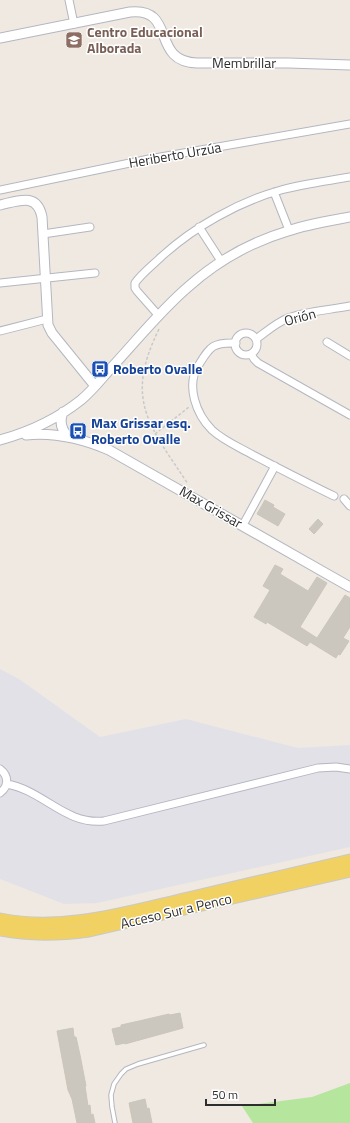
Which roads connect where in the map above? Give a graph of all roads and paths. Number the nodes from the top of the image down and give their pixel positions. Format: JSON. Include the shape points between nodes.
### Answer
{"nodes":[{"id":1,"x":69,"y":0,"type":"edge"},
{"id":2,"x":74,"y":24,"type":"junction"},
{"id":3,"x":0,"y":38,"type":"edge"},
{"id":4,"x":350,"y":65,"type":"edge"},
{"id":5,"x":350,"y":124,"type":"edge"},
{"id":6,"x":350,"y":177,"type":"edge"},
{"id":7,"x":0,"y":190,"type":"edge"},
{"id":8,"x":274,"y":192,"type":"junction"},
{"id":9,"x":0,"y":205,"type":"edge"},
{"id":10,"x":350,"y":217,"type":"edge"},
{"id":11,"x":90,"y":227,"type":"dead end"},
{"id":12,"x":200,"y":228,"type":"junction"},
{"id":13,"x":288,"y":230,"type":"junction"},
{"id":14,"x":43,"y":234,"type":"junction"},
{"id":15,"x":222,"y":262,"type":"junction"},
{"id":16,"x":96,"y":273,"type":"dead end"},
{"id":17,"x":45,"y":278,"type":"junction"},
{"id":18,"x":0,"y":284,"type":"edge"},
{"id":19,"x":350,"y":306,"type":"edge"},
{"id":20,"x":159,"y":316,"type":"junction"},
{"id":21,"x":47,"y":319,"type":"junction"},
{"id":22,"x":160,"y":327,"type":"dead end"},
{"id":23,"x":0,"y":330,"type":"edge"},
{"id":24,"x":256,"y":339,"type":"junction"},
{"id":25,"x":327,"y":342,"type":"dead end"},
{"id":26,"x":236,"y":343,"type":"junction"},
{"id":27,"x":251,"y":354,"type":"junction"},
{"id":28,"x":350,"y":356,"type":"edge"},
{"id":29,"x":95,"y":386,"type":"junction"},
{"id":30,"x":196,"y":402,"type":"junction"},
{"id":31,"x":63,"y":412,"type":"junction"},
{"id":32,"x":350,"y":415,"type":"edge"},
{"id":33,"x":155,"y":434,"type":"junction"},
{"id":34,"x":19,"y":435,"type":"junction"},
{"id":35,"x":69,"y":437,"type":"junction"},
{"id":36,"x":0,"y":440,"type":"edge"},
{"id":37,"x":275,"y":466,"type":"junction"},
{"id":38,"x":190,"y":487,"type":"dead end"},
{"id":39,"x":334,"y":496,"type":"dead end"},
{"id":40,"x":344,"y":500,"type":"dead end"},
{"id":41,"x":350,"y":506,"type":"edge"},
{"id":42,"x":243,"y":525,"type":"junction"},
{"id":43,"x":350,"y":587,"type":"edge"},
{"id":44,"x":350,"y":769,"type":"edge"},
{"id":45,"x":0,"y":770,"type":"edge"},
{"id":46,"x":7,"y":784,"type":"junction"},
{"id":47,"x":0,"y":793,"type":"edge"},
{"id":48,"x":350,"y":860,"type":"edge"},
{"id":49,"x":350,"y":871,"type":"edge"},
{"id":50,"x":0,"y":919,"type":"edge"},
{"id":51,"x":0,"y":930,"type":"edge"},
{"id":52,"x":204,"y":1045,"type":"dead end"},
{"id":53,"x":115,"y":1123,"type":"edge"}],
"edges":[{"from":1,"to":2,"type":"street"},
{"from":2,"to":3,"type":"street","name":"Membrillar"},
{"from":2,"to":4,"type":"street","name":"Membrillar","via":[[141,11],[154,17],[171,52],[185,62]]},
{"from":5,"to":7,"type":"street","name":"Heriberto Urzúa","via":[[157,157]]},
{"from":6,"to":8,"type":"street"},
{"from":8,"to":12,"type":"street","via":[[234,209]]},
{"from":8,"to":13,"type":"street"},
{"from":9,"to":14,"type":"street","via":[[22,200],[34,202],[42,217]]},
{"from":10,"to":13,"type":"street"},
{"from":11,"to":14,"type":"street"},
{"from":12,"to":15,"type":"street"},
{"from":12,"to":20,"type":"street","via":[[168,251],[135,283],[135,288]]},
{"from":13,"to":15,"type":"street"},
{"from":14,"to":17,"type":"street"},
{"from":15,"to":20,"type":"street","via":[[188,287]]},
{"from":16,"to":17,"type":"street"},
{"from":17,"to":18,"type":"street"},
{"from":17,"to":21,"type":"street"},
{"from":19,"to":24,"type":"street","name":"Orión","via":[[287,319]]},
{"from":20,"to":29,"type":"street"},
{"from":21,"to":23,"type":"street"},
{"from":21,"to":29,"type":"street","via":[[50,329]]},
{"from":22,"to":33,"type":"path","via":[[147,356],[142,388],[147,417]]},
{"from":24,"to":26,"type":"street","via":[[252,335],[244,334]]},
{"from":24,"to":27,"type":"street","via":[[256,348]]},
{"from":25,"to":28,"type":"street"},
{"from":26,"to":27,"type":"street","via":[[236,348],[241,354]]},
{"from":26,"to":30,"type":"street","via":[[220,342],[199,365],[192,384]]},
{"from":27,"to":32,"type":"street","via":[[258,363]]},
{"from":29,"to":31,"type":"street"},
{"from":30,"to":33,"type":"path"},
{"from":30,"to":37,"type":"street","via":[[202,418],[217,434]]},
{"from":31,"to":34,"type":"street"},
{"from":31,"to":35,"type":"street","via":[[61,426]]},
{"from":33,"to":38,"type":"path"},
{"from":34,"to":35,"type":"street","name":"Max Grissar"},
{"from":34,"to":36,"type":"street"},
{"from":35,"to":42,"type":"street","name":"Max Grissar","via":[[98,445],[120,455]]},
{"from":37,"to":39,"type":"street"},
{"from":37,"to":42,"type":"street"},
{"from":40,"to":41,"type":"street"},
{"from":42,"to":43,"type":"street","name":"Max Grissar"},
{"from":44,"to":46,"type":"street","via":[[318,768],[96,822],[76,818],[32,792]]},
{"from":45,"to":46,"type":"street","via":[[6,776]]},
{"from":46,"to":47,"type":"street"},
{"from":48,"to":50,"type":"main road","name":"Acceso Sur a Penco","via":[[102,917],[45,923]]},
{"from":49,"to":51,"type":"main road","name":"Acceso Sur a Penco","via":[[89,931],[40,935]]},
{"from":52,"to":53,"type":"lane","via":[[126,1069],[114,1084],[111,1095]]}]}
